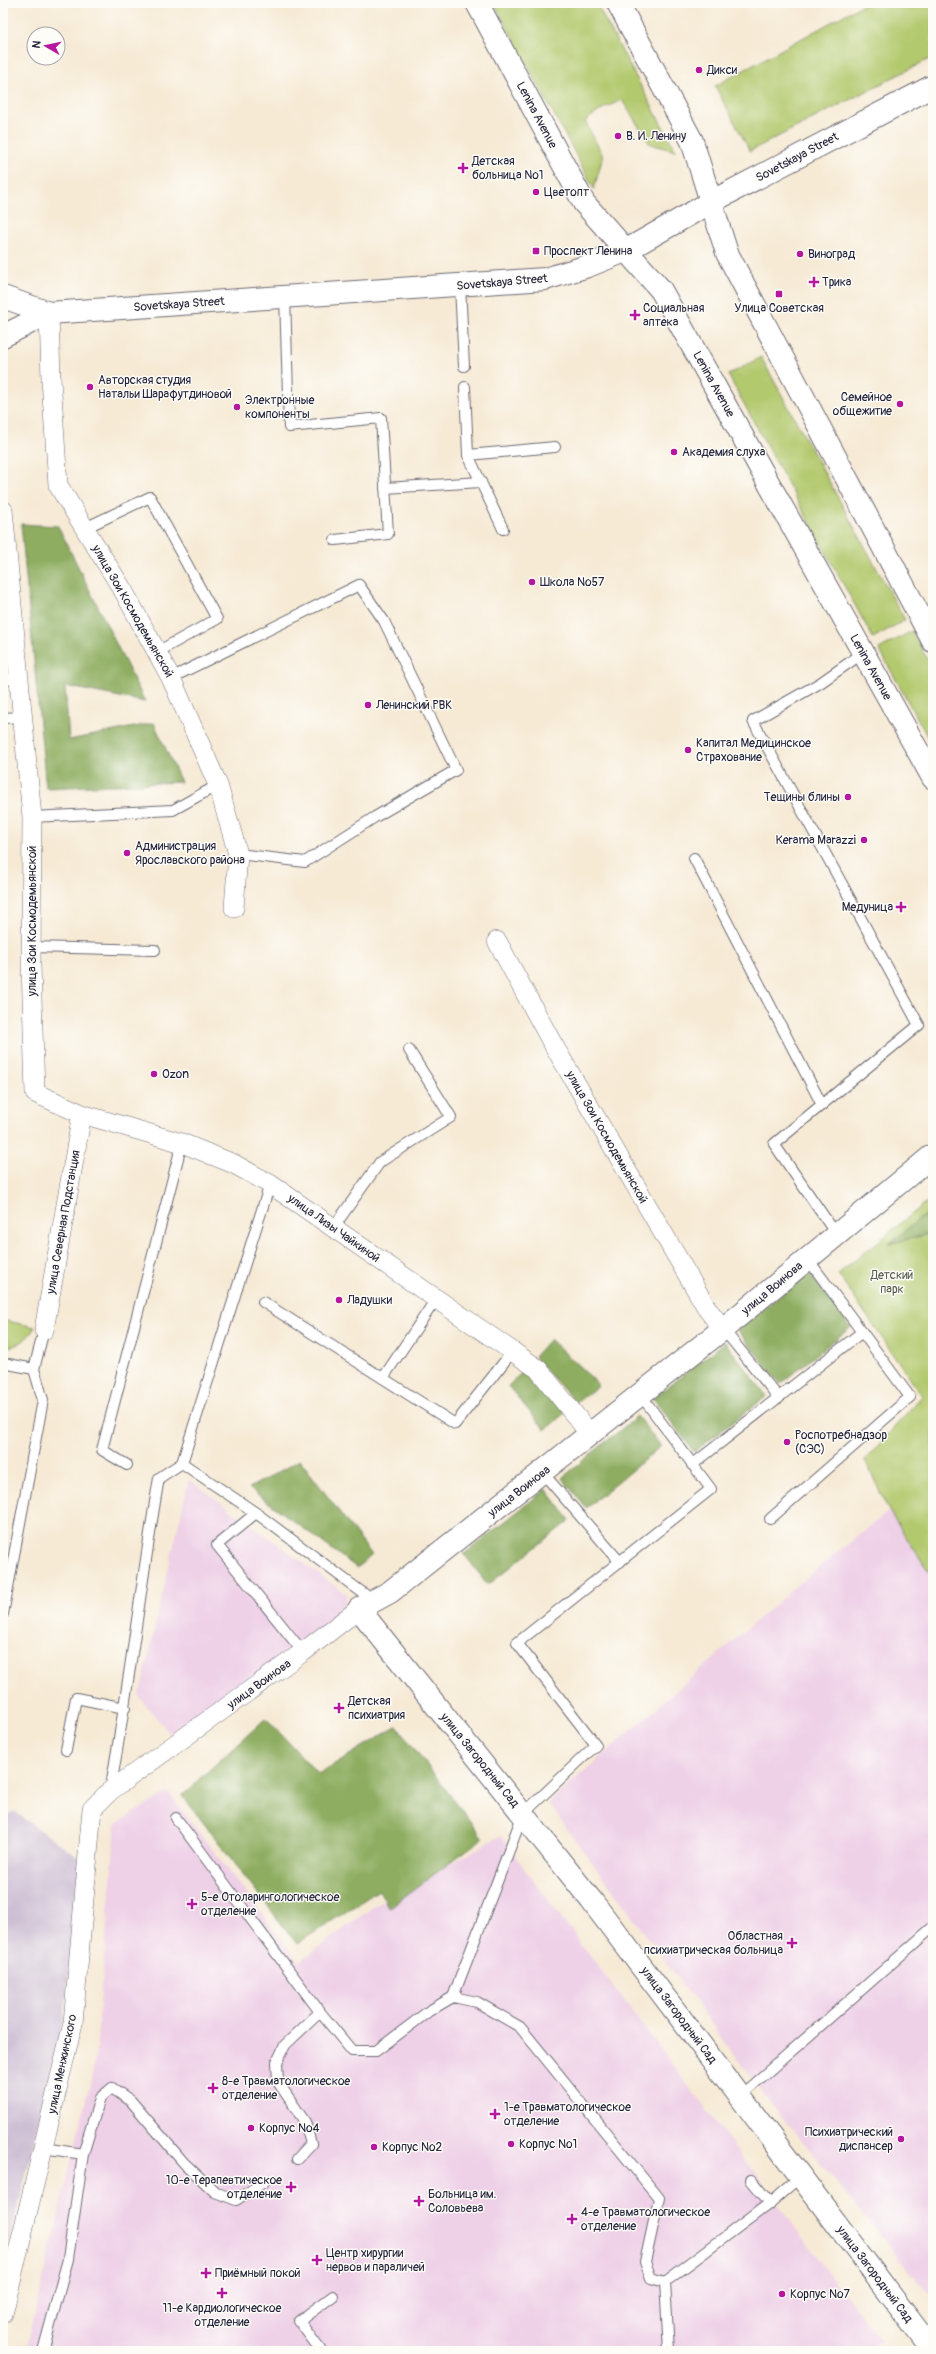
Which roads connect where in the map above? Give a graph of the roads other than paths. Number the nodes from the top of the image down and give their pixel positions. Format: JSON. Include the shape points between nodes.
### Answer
{"nodes":[{"id":1,"x":477,"y":3,"type":"edge"},
{"id":2,"x":618,"y":3,"type":"edge"},
{"id":3,"x":933,"y":86,"type":"edge"},
{"id":4,"x":711,"y":202,"type":"junction"},
{"id":5,"x":625,"y":251,"type":"junction"},
{"id":6,"x":460,"y":286,"type":"junction"},
{"id":7,"x":285,"y":296,"type":"junction"},
{"id":8,"x":3,"y":297,"type":"edge"},
{"id":9,"x":49,"y":313,"type":"junction"},
{"id":10,"x":3,"y":336,"type":"edge"},
{"id":11,"x":464,"y":366,"type":"dead end"},
{"id":12,"x":465,"y":388,"type":"dead end"},
{"id":13,"x":555,"y":447,"type":"dead end"},
{"id":14,"x":468,"y":455,"type":"junction"},
{"id":15,"x":481,"y":482,"type":"junction"},
{"id":16,"x":385,"y":488,"type":"junction"},
{"id":17,"x":3,"y":510,"type":"edge"},
{"id":18,"x":85,"y":528,"type":"junction"},
{"id":19,"x":503,"y":529,"type":"dead end"},
{"id":20,"x":335,"y":540,"type":"dead end"},
{"id":21,"x":930,"y":628,"type":"edge"},
{"id":22,"x":157,"y":652,"type":"junction"},
{"id":23,"x":863,"y":653,"type":"junction"},
{"id":24,"x":171,"y":678,"type":"junction"},
{"id":25,"x":11,"y":679,"type":"edge"},
{"id":26,"x":23,"y":716,"type":"junction"},
{"id":27,"x":3,"y":718,"type":"edge"},
{"id":28,"x":933,"y":778,"type":"edge"},
{"id":29,"x":218,"y":785,"type":"junction"},
{"id":30,"x":32,"y":817,"type":"junction"},
{"id":31,"x":238,"y":854,"type":"junction"},
{"id":32,"x":694,"y":858,"type":"dead end"},
{"id":33,"x":234,"y":908,"type":"dead end"},
{"id":34,"x":497,"y":941,"type":"dead end"},
{"id":35,"x":31,"y":947,"type":"junction"},
{"id":36,"x":155,"y":950,"type":"dead end"},
{"id":37,"x":409,"y":1050,"type":"dead end"},
{"id":38,"x":34,"y":1093,"type":"joint"},
{"id":39,"x":822,"y":1105,"type":"junction"},
{"id":40,"x":82,"y":1114,"type":"junction"},
{"id":41,"x":182,"y":1143,"type":"junction"},
{"id":42,"x":933,"y":1155,"type":"edge"},
{"id":43,"x":270,"y":1184,"type":"junction"},
{"id":44,"x":333,"y":1228,"type":"junction"},
{"id":45,"x":836,"y":1234,"type":"junction"},
{"id":46,"x":807,"y":1258,"type":"junction"},
{"id":47,"x":436,"y":1299,"type":"junction"},
{"id":48,"x":263,"y":1302,"type":"dead end"},
{"id":49,"x":723,"y":1329,"type":"junction"},
{"id":50,"x":44,"y":1330,"type":"joint"},
{"id":51,"x":862,"y":1332,"type":"junction"},
{"id":52,"x":512,"y":1352,"type":"junction"},
{"id":53,"x":3,"y":1363,"type":"edge"},
{"id":54,"x":34,"y":1369,"type":"junction"},
{"id":55,"x":383,"y":1378,"type":"junction"},
{"id":56,"x":640,"y":1394,"type":"junction"},
{"id":57,"x":779,"y":1398,"type":"junction"},
{"id":58,"x":590,"y":1434,"type":"junction"},
{"id":59,"x":182,"y":1463,"type":"junction"},
{"id":60,"x":127,"y":1465,"type":"dead end"},
{"id":61,"x":692,"y":1465,"type":"junction"},
{"id":62,"x":542,"y":1472,"type":"junction"},
{"id":63,"x":256,"y":1513,"type":"junction"},
{"id":64,"x":770,"y":1519,"type":"dead end"},
{"id":65,"x":620,"y":1562,"type":"junction"},
{"id":66,"x":367,"y":1605,"type":"junction"},
{"id":67,"x":3,"y":1614,"type":"edge"},
{"id":68,"x":303,"y":1652,"type":"junction"},
{"id":69,"x":125,"y":1708,"type":"junction"},
{"id":70,"x":66,"y":1750,"type":"dead end"},
{"id":71,"x":110,"y":1791,"type":"junction"},
{"id":72,"x":92,"y":1809,"type":"joint"},
{"id":73,"x":523,"y":1814,"type":"junction"},
{"id":74,"x":176,"y":1818,"type":"dead end"},
{"id":75,"x":933,"y":1927,"type":"edge"},
{"id":76,"x":453,"y":1997,"type":"junction"},
{"id":77,"x":320,"y":2012,"type":"junction"},
{"id":78,"x":740,"y":2096,"type":"junction"},
{"id":79,"x":43,"y":2148,"type":"junction"},
{"id":80,"x":83,"y":2154,"type":"junction"},
{"id":81,"x":297,"y":2159,"type":"dead end"},
{"id":82,"x":801,"y":2176,"type":"junction"},
{"id":83,"x":751,"y":2180,"type":"dead end"},
{"id":84,"x":264,"y":2182,"type":"dead end"},
{"id":85,"x":770,"y":2203,"type":"junction"},
{"id":86,"x":665,"y":2282,"type":"junction"},
{"id":87,"x":333,"y":2296,"type":"dead end"},
{"id":88,"x":3,"y":2314,"type":"edge"},
{"id":89,"x":43,"y":2351,"type":"edge"},
{"id":90,"x":322,"y":2351,"type":"edge"},
{"id":91,"x":669,"y":2351,"type":"edge"},
{"id":92,"x":933,"y":2351,"type":"edge"}],
"edges":[{"from":1,"to":5,"type":"street","name":"Lenina Avenue","via":[[584,203]]},
{"from":2,"to":4,"type":"street","via":[[692,141]]},
{"from":3,"to":4,"type":"street","name":"Sovetskaya Street"},
{"from":4,"to":5,"type":"street","name":"Sovetskaya Street"},
{"from":4,"to":21,"type":"street","via":[[727,253],[753,306]]},
{"from":5,"to":6,"type":"street","name":"Sovetskaya Street","via":[[545,279]]},
{"from":5,"to":23,"type":"street","name":"Lenina Avenue","via":[[661,290]]},
{"from":6,"to":7,"type":"street","name":"Sovetskaya Street"},
{"from":6,"to":11,"type":"lane"},
{"from":7,"to":9,"type":"street","name":"Sovetskaya Street"},
{"from":7,"to":16,"type":"lane","via":[[289,427],[381,418]]},
{"from":8,"to":9,"type":"street","name":"Sovetskaya Street"},
{"from":9,"to":10,"type":"street","name":"Sovetskaya Street"},
{"from":9,"to":18,"type":"street","name":"улица Зои Космодемьянской","via":[[58,485]]},
{"from":12,"to":14,"type":"lane"},
{"from":13,"to":14,"type":"lane"},
{"from":14,"to":15,"type":"lane"},
{"from":15,"to":16,"type":"lane"},
{"from":15,"to":19,"type":"lane"},
{"from":16,"to":20,"type":"lane","via":[[388,534]]},
{"from":17,"to":25,"type":"street","name":"улица Зои Космодемьянской"},
{"from":18,"to":22,"type":"street","name":"улица Зои Космодемьянской"},
{"from":18,"to":22,"type":"lane","via":[[150,497],[217,619]]},
{"from":22,"to":24,"type":"street","name":"улица Зои Космодемьянской"},
{"from":23,"to":28,"type":"street","name":"Lenina Avenue"},
{"from":23,"to":39,"type":"lane","via":[[820,683],[753,721],[920,1025]]},
{"from":24,"to":29,"type":"street","name":"улица Зои Космодемьянской"},
{"from":24,"to":31,"type":"lane","via":[[358,586],[384,621],[456,770],[305,862]]},
{"from":25,"to":26,"type":"street","name":"улица Зои Космодемьянской"},
{"from":26,"to":27,"type":"lane"},
{"from":26,"to":30,"type":"street","name":"улица Зои Космодемьянской"},
{"from":29,"to":30,"type":"lane","via":[[173,810]]},
{"from":29,"to":31,"type":"street","name":"улица Зои Космодемьянской"},
{"from":30,"to":35,"type":"street","name":"улица Зои Космодемьянской"},
{"from":31,"to":33,"type":"street","name":"улица Зои Космодемьянской"},
{"from":32,"to":39,"type":"lane"},
{"from":34,"to":49,"type":"street","name":"улица Зои Космодемьянской","via":[[550,1039],[708,1310]]},
{"from":35,"to":36,"type":"lane"},
{"from":35,"to":38,"type":"street","name":"улица Зои Космодемьянской"},
{"from":37,"to":44,"type":"lane","via":[[451,1116],[380,1162]]},
{"from":38,"to":40,"type":"street","name":"улица Лизы Чайкиной"},
{"from":39,"to":45,"type":"lane","via":[[774,1144]]},
{"from":40,"to":41,"type":"street","name":"улица Лизы Чайкиной"},
{"from":40,"to":50,"type":"street","name":"улица Северная Подстанция"},
{"from":41,"to":43,"type":"street","name":"улица Лизы Чайкиной","via":[[234,1164]]},
{"from":41,"to":60,"type":"lane","via":[[102,1450]]},
{"from":42,"to":45,"type":"street","name":"улица Воинова"},
{"from":43,"to":44,"type":"street","name":"улица Лизы Чайкиной"},
{"from":43,"to":59,"type":"lane"},
{"from":44,"to":47,"type":"street","name":"улица Лизы Чайкиной"},
{"from":45,"to":46,"type":"street","name":"улица Воинова"},
{"from":46,"to":49,"type":"street","name":"улица Воинова"},
{"from":46,"to":51,"type":"lane"},
{"from":47,"to":52,"type":"street","name":"улица Лизы Чайкиной"},
{"from":47,"to":55,"type":"lane"},
{"from":48,"to":55,"type":"lane"},
{"from":49,"to":56,"type":"street","name":"улица Воинова"},
{"from":49,"to":57,"type":"lane"},
{"from":50,"to":54,"type":"lane"},
{"from":51,"to":57,"type":"lane"},
{"from":51,"to":64,"type":"lane","via":[[910,1397]]},
{"from":52,"to":55,"type":"lane","via":[[455,1424]]},
{"from":52,"to":58,"type":"street","name":"улица Лизы Чайкиной","via":[[538,1369]]},
{"from":53,"to":54,"type":"lane"},
{"from":54,"to":67,"type":"lane","via":[[43,1400]]},
{"from":56,"to":58,"type":"street","name":"улица Воинова"},
{"from":56,"to":61,"type":"lane"},
{"from":57,"to":61,"type":"lane"},
{"from":58,"to":62,"type":"street","name":"улица Воинова"},
{"from":59,"to":63,"type":"lane"},
{"from":59,"to":69,"type":"lane","via":[[159,1478],[143,1568]]},
{"from":61,"to":65,"type":"lane","via":[[712,1489]]},
{"from":62,"to":65,"type":"lane"},
{"from":62,"to":66,"type":"street","name":"улица Воинова","via":[[390,1592]]},
{"from":63,"to":66,"type":"lane"},
{"from":63,"to":68,"type":"lane","via":[[217,1545]]},
{"from":65,"to":73,"type":"lane","via":[[517,1643],[596,1745]]},
{"from":66,"to":68,"type":"street","name":"улица Воинова"},
{"from":66,"to":73,"type":"street","name":"улица Загородный Сад"},
{"from":68,"to":71,"type":"street","name":"улица Воинова"},
{"from":69,"to":70,"type":"lane","via":[[76,1698]]},
{"from":69,"to":71,"type":"lane"},
{"from":71,"to":72,"type":"street","name":"улица Воинова"},
{"from":72,"to":79,"type":"street","name":"улица Менжинского","via":[[73,2023]]},
{"from":73,"to":76,"type":"lane"},
{"from":73,"to":78,"type":"street","name":"улица Загородный Сад"},
{"from":74,"to":77,"type":"lane"},
{"from":75,"to":78,"type":"lane"},
{"from":76,"to":77,"type":"lane","via":[[429,2011],[376,2051],[352,2051]]},
{"from":76,"to":86,"type":"lane","via":[[477,2002],[520,2028],[659,2198],[645,2262],[650,2278]]},
{"from":77,"to":81,"type":"lane","via":[[285,2045],[277,2062],[278,2082],[305,2122],[311,2144]]},
{"from":78,"to":82,"type":"street","name":"улица Загородный Сад"},
{"from":79,"to":80,"type":"lane"},
{"from":79,"to":88,"type":"street","name":"улица Менжинского"},
{"from":80,"to":84,"type":"lane","via":[[100,2098],[112,2088],[131,2101],[214,2192],[236,2200]]},
{"from":80,"to":89,"type":"lane","via":[[68,2259]]},
{"from":82,"to":85,"type":"lane"},
{"from":82,"to":92,"type":"street","name":"улица Загородный Сад"},
{"from":83,"to":85,"type":"lane"},
{"from":85,"to":86,"type":"lane"},
{"from":86,"to":91,"type":"lane"},
{"from":87,"to":90,"type":"lane","via":[[299,2321]]}]}
